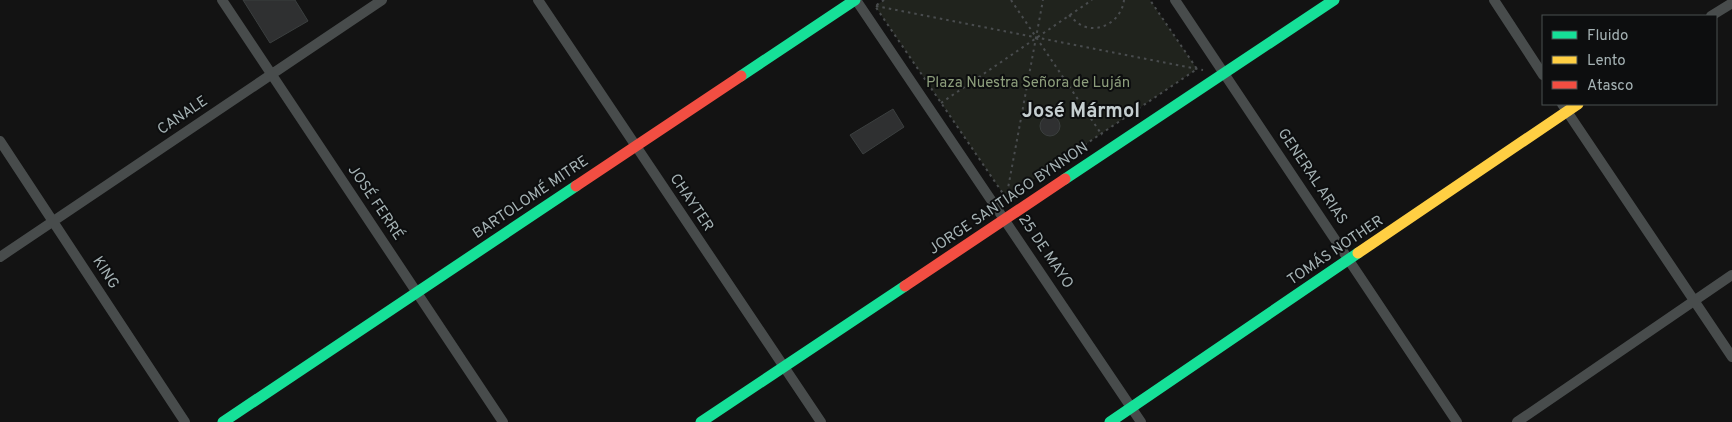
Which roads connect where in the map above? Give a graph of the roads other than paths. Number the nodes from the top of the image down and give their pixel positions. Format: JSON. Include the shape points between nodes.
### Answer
{"nodes":[{"id":1,"x":222,"y":0,"type":"edge"},
{"id":2,"x":382,"y":0,"type":"edge"},
{"id":3,"x":538,"y":0,"type":"edge"},
{"id":4,"x":856,"y":0,"type":"edge"},
{"id":5,"x":1175,"y":0,"type":"edge"},
{"id":6,"x":1334,"y":0,"type":"edge"},
{"id":7,"x":1494,"y":0,"type":"edge"},
{"id":8,"x":1732,"y":3,"type":"edge"},
{"id":9,"x":1713,"y":15,"type":"edge"},
{"id":10,"x":1542,"y":72,"type":"edge"},
{"id":11,"x":1224,"y":73,"type":"junction"},
{"id":12,"x":271,"y":74,"type":"junction"},
{"id":13,"x":1565,"y":107,"type":"edge"},
{"id":14,"x":0,"y":141,"type":"edge"},
{"id":15,"x":635,"y":147,"type":"junction"},
{"id":16,"x":1005,"y":220,"type":"junction"},
{"id":17,"x":53,"y":222,"type":"junction"},
{"id":18,"x":0,"y":256,"type":"edge"},
{"id":19,"x":1350,"y":260,"type":"junction"},
{"id":20,"x":1732,"y":276,"type":"edge"},
{"id":21,"x":416,"y":293,"type":"junction"},
{"id":22,"x":1694,"y":300,"type":"junction"},
{"id":23,"x":1732,"y":357,"type":"edge"},
{"id":24,"x":784,"y":367,"type":"junction"},
{"id":25,"x":1131,"y":408,"type":"junction"},
{"id":26,"x":185,"y":422,"type":"edge"},
{"id":27,"x":223,"y":422,"type":"edge"},
{"id":28,"x":503,"y":422,"type":"edge"},
{"id":29,"x":701,"y":422,"type":"edge"},
{"id":30,"x":821,"y":422,"type":"edge"},
{"id":31,"x":1110,"y":422,"type":"edge"},
{"id":32,"x":1141,"y":422,"type":"edge"},
{"id":33,"x":1457,"y":422,"type":"edge"},
{"id":34,"x":1517,"y":422,"type":"edge"}],
"edges":[{"from":1,"to":12,"type":"street","name":"JOSÉ FERRÉ"},
{"from":2,"to":12,"type":"street","name":"CANALE"},
{"from":3,"to":15,"type":"street","name":"CHAYTER"},
{"from":4,"to":15,"type":"street","name":"BARTOLOMÉ MITRE"},
{"from":4,"to":16,"type":"street","name":"25 DE MAYO"},
{"from":5,"to":11,"type":"street","name":"GENERAL ARIAS"},
{"from":6,"to":11,"type":"street","name":"JORGE SANTIAGO BYNNON"},
{"from":7,"to":10,"type":"street"},
{"from":8,"to":9,"type":"street"},
{"from":11,"to":16,"type":"street","name":"JORGE SANTIAGO BYNNON"},
{"from":11,"to":19,"type":"street","name":"GENERAL ARIAS"},
{"from":12,"to":17,"type":"street","name":"CANALE"},
{"from":12,"to":21,"type":"street","name":"JOSÉ FERRÉ"},
{"from":13,"to":19,"type":"street","name":"TOMÁS NOTHER"},
{"from":13,"to":22,"type":"street"},
{"from":14,"to":17,"type":"street","name":"KING"},
{"from":15,"to":21,"type":"street","name":"BARTOLOMÉ MITRE"},
{"from":15,"to":24,"type":"street","name":"CHAYTER"},
{"from":16,"to":24,"type":"street","name":"JORGE SANTIAGO BYNNON"},
{"from":16,"to":25,"type":"street","name":"25 DE MAYO"},
{"from":17,"to":18,"type":"street","name":"CANALE"},
{"from":17,"to":26,"type":"street","name":"KING"},
{"from":19,"to":25,"type":"street","name":"TOMÁS NOTHER"},
{"from":19,"to":33,"type":"street","name":"GENERAL ARIAS"},
{"from":20,"to":22,"type":"street"},
{"from":21,"to":27,"type":"street","name":"BARTOLOMÉ MITRE"},
{"from":21,"to":28,"type":"street","name":"JOSÉ FERRÉ"},
{"from":22,"to":23,"type":"street"},
{"from":22,"to":34,"type":"street"},
{"from":24,"to":29,"type":"street","name":"JORGE SANTIAGO BYNNON"},
{"from":24,"to":30,"type":"street","name":"CHAYTER"},
{"from":25,"to":31,"type":"street","name":"TOMÁS NOTHER"},
{"from":25,"to":32,"type":"street","name":"25 DE MAYO"}]}
